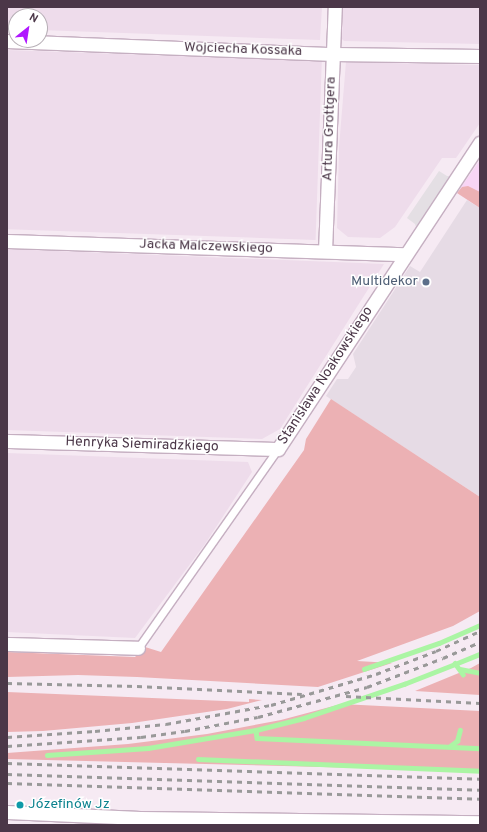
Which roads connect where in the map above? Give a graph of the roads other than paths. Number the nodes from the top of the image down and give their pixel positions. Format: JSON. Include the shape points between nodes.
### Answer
{"nodes":[{"id":1,"x":335,"y":7,"type":"edge"},
{"id":2,"x":7,"y":41,"type":"edge"},
{"id":3,"x":334,"y":54,"type":"junction"},
{"id":4,"x":480,"y":56,"type":"edge"},
{"id":5,"x":480,"y":142,"type":"edge"},
{"id":6,"x":7,"y":240,"type":"edge"},
{"id":7,"x":325,"y":251,"type":"junction"},
{"id":8,"x":405,"y":254,"type":"junction"},
{"id":9,"x":7,"y":441,"type":"edge"},
{"id":10,"x":278,"y":449,"type":"junction"},
{"id":11,"x":7,"y":644,"type":"edge"},
{"id":12,"x":138,"y":648,"type":"joint"},
{"id":13,"x":7,"y":812,"type":"edge"},
{"id":14,"x":140,"y":818,"type":"junction"},
{"id":15,"x":480,"y":822,"type":"edge"},
{"id":16,"x":154,"y":825,"type":"edge"}],
"edges":[{"from":1,"to":3,"type":"street","name":"Artura Grottgera"},
{"from":2,"to":3,"type":"street","name":"Wojciecha Kossaka"},
{"from":3,"to":4,"type":"street","name":"Wojciecha Kossaka"},
{"from":3,"to":7,"type":"street","name":"Artura Grottgera"},
{"from":5,"to":8,"type":"street","name":"Stanisława Noakowskiego"},
{"from":6,"to":7,"type":"street","name":"Jacka Malczewskiego"},
{"from":7,"to":8,"type":"street","name":"Jacka Malczewskiego"},
{"from":8,"to":10,"type":"street","name":"Stanisława Noakowskiego"},
{"from":9,"to":10,"type":"street","name":"Henryka Siemiradzkiego"},
{"from":10,"to":12,"type":"lane"},
{"from":11,"to":12,"type":"street"},
{"from":13,"to":14,"type":"street"},
{"from":14,"to":15,"type":"street"},
{"from":14,"to":16,"type":"street"}]}
